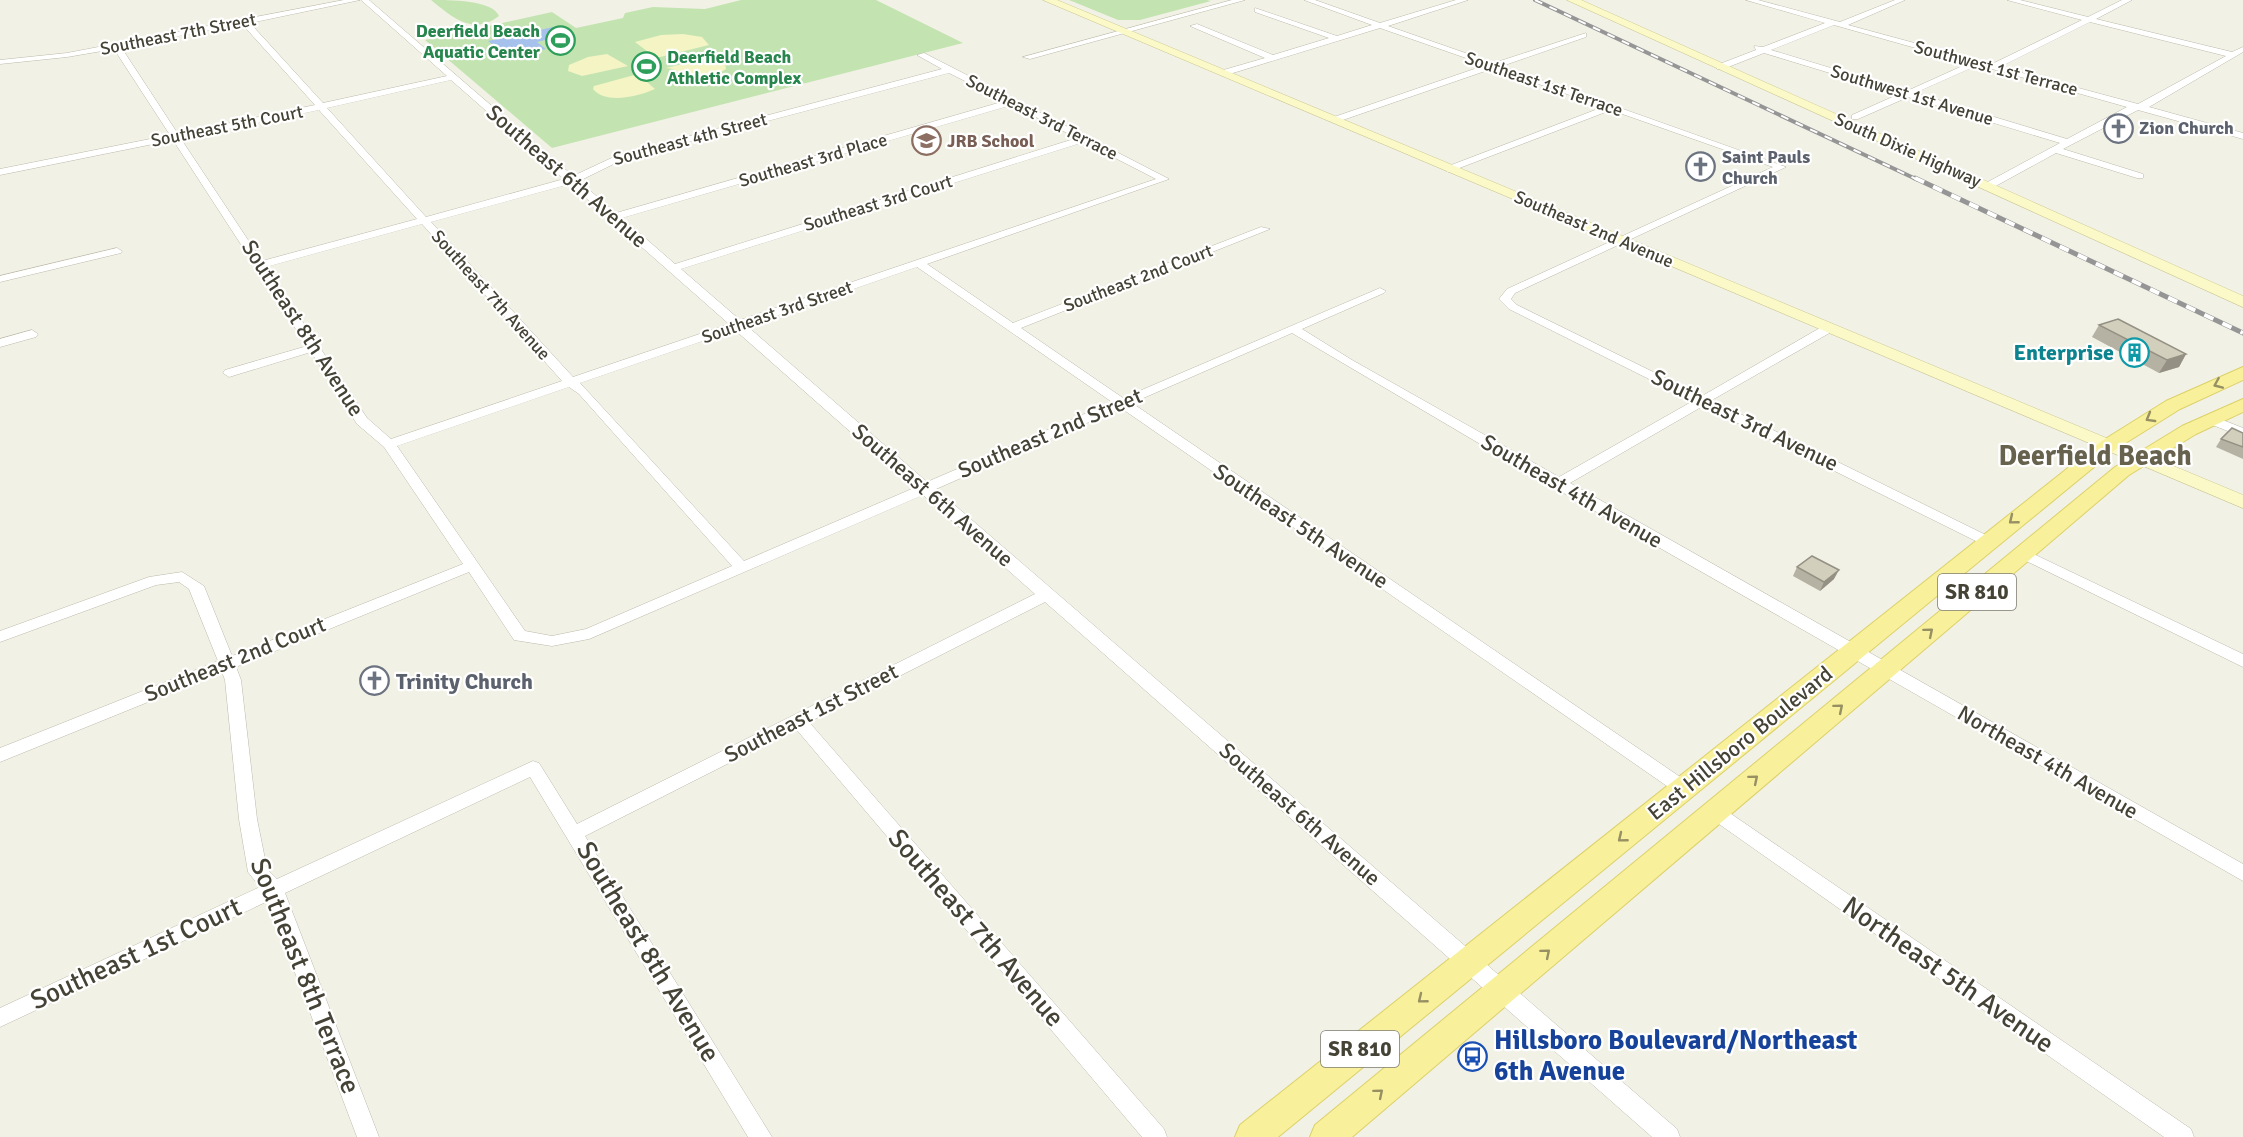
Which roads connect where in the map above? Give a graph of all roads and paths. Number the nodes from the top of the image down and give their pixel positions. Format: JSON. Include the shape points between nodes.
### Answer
{"nodes":[{"id":1,"x":356,"y":0,"type":"edge"},
{"id":2,"x":365,"y":0,"type":"edge"},
{"id":3,"x":1048,"y":0,"type":"edge"},
{"id":4,"x":1241,"y":0,"type":"edge"},
{"id":5,"x":1308,"y":0,"type":"edge"},
{"id":6,"x":1464,"y":0,"type":"edge"},
{"id":7,"x":1572,"y":0,"type":"edge"},
{"id":8,"x":1588,"y":0,"type":"edge"},
{"id":9,"x":1750,"y":0,"type":"edge"},
{"id":10,"x":1901,"y":0,"type":"edge"},
{"id":11,"x":2011,"y":0,"type":"edge"},
{"id":12,"x":2128,"y":0,"type":"edge"},
{"id":13,"x":1225,"y":2,"type":"edge"},
{"id":14,"x":1258,"y":10,"type":"dead end"},
{"id":15,"x":2089,"y":20,"type":"junction"},
{"id":16,"x":244,"y":21,"type":"junction"},
{"id":17,"x":1837,"y":24,"type":"junction"},
{"id":18,"x":1194,"y":26,"type":"dead end"},
{"id":19,"x":1380,"y":26,"type":"junction"},
{"id":20,"x":1124,"y":32,"type":"junction"},
{"id":21,"x":1583,"y":35,"type":"dead end"},
{"id":22,"x":1338,"y":39,"type":"junction"},
{"id":23,"x":116,"y":46,"type":"junction"},
{"id":24,"x":1761,"y":49,"type":"junction"},
{"id":25,"x":2243,"y":49,"type":"edge"},
{"id":26,"x":921,"y":55,"type":"dead end"},
{"id":27,"x":2233,"y":55,"type":"junction"},
{"id":28,"x":1028,"y":57,"type":"dead end"},
{"id":29,"x":1273,"y":58,"type":"junction"},
{"id":30,"x":0,"y":62,"type":"edge"},
{"id":31,"x":1976,"y":63,"type":"junction"},
{"id":32,"x":1492,"y":65,"type":"junction"},
{"id":33,"x":1725,"y":65,"type":"junction"},
{"id":34,"x":1993,"y":68,"type":"junction"},
{"id":35,"x":949,"y":70,"type":"junction"},
{"id":36,"x":1223,"y":73,"type":"junction"},
{"id":37,"x":453,"y":77,"type":"junction"},
{"id":38,"x":1909,"y":94,"type":"junction"},
{"id":39,"x":1012,"y":102,"type":"junction"},
{"id":40,"x":321,"y":106,"type":"junction"},
{"id":41,"x":1611,"y":107,"type":"junction"},
{"id":42,"x":2137,"y":107,"type":"junction"},
{"id":43,"x":1855,"y":117,"type":"junction"},
{"id":44,"x":1334,"y":120,"type":"junction"},
{"id":45,"x":2243,"y":136,"type":"edge"},
{"id":46,"x":178,"y":137,"type":"junction"},
{"id":47,"x":1084,"y":139,"type":"junction"},
{"id":48,"x":2067,"y":142,"type":"junction"},
{"id":49,"x":2054,"y":149,"type":"junction"},
{"id":50,"x":1449,"y":169,"type":"junction"},
{"id":51,"x":0,"y":172,"type":"edge"},
{"id":52,"x":2140,"y":176,"type":"dead end"},
{"id":53,"x":1164,"y":179,"type":"joint"},
{"id":54,"x":570,"y":181,"type":"junction"},
{"id":55,"x":1993,"y":183,"type":"junction"},
{"id":56,"x":613,"y":217,"type":"junction"},
{"id":57,"x":424,"y":221,"type":"junction"},
{"id":58,"x":1265,"y":229,"type":"dead end"},
{"id":59,"x":1621,"y":241,"type":"junction"},
{"id":60,"x":117,"y":251,"type":"dead end"},
{"id":61,"x":918,"y":263,"type":"junction"},
{"id":62,"x":260,"y":265,"type":"junction"},
{"id":63,"x":672,"y":268,"type":"junction"},
{"id":64,"x":0,"y":279,"type":"edge"},
{"id":65,"x":1380,"y":291,"type":"dead end"},
{"id":66,"x":2243,"y":291,"type":"edge"},
{"id":67,"x":2243,"y":302,"type":"edge"},
{"id":68,"x":738,"y":325,"type":"junction"},
{"id":69,"x":1012,"y":327,"type":"junction"},
{"id":70,"x":1292,"y":328,"type":"junction"},
{"id":71,"x":1829,"y":328,"type":"junction"},
{"id":72,"x":32,"y":334,"type":"dead end"},
{"id":73,"x":0,"y":343,"type":"edge"},
{"id":74,"x":315,"y":347,"type":"junction"},
{"id":75,"x":229,"y":373,"type":"dead end"},
{"id":76,"x":2243,"y":373,"type":"edge"},
{"id":77,"x":573,"y":382,"type":"junction"},
{"id":78,"x":1704,"y":399,"type":"junction"},
{"id":79,"x":1121,"y":402,"type":"junction"},
{"id":80,"x":2243,"y":405,"type":"edge"},
{"id":81,"x":2210,"y":419,"type":"junction"},
{"id":82,"x":2243,"y":433,"type":"edge"},
{"id":83,"x":389,"y":444,"type":"junction"},
{"id":84,"x":2109,"y":445,"type":"junction"},
{"id":85,"x":2140,"y":458,"type":"junction"},
{"id":86,"x":1558,"y":484,"type":"junction"},
{"id":87,"x":924,"y":488,"type":"junction"},
{"id":88,"x":2243,"y":502,"type":"edge"},
{"id":89,"x":1987,"y":541,"type":"junction"},
{"id":90,"x":2023,"y":554,"type":"junction"},
{"id":91,"x":471,"y":566,"type":"junction"},
{"id":92,"x":741,"y":567,"type":"junction"},
{"id":93,"x":1048,"y":594,"type":"junction"},
{"id":94,"x":0,"y":637,"type":"edge"},
{"id":95,"x":552,"y":641,"type":"joint"},
{"id":96,"x":1854,"y":651,"type":"junction"},
{"id":97,"x":2243,"y":661,"type":"edge"},
{"id":98,"x":227,"y":662,"type":"junction"},
{"id":99,"x":1884,"y":670,"type":"junction"},
{"id":100,"x":797,"y":719,"type":"junction"},
{"id":101,"x":0,"y":755,"type":"edge"},
{"id":102,"x":533,"y":768,"type":"joint"},
{"id":103,"x":1683,"y":788,"type":"junction"},
{"id":104,"x":1714,"y":812,"type":"junction"},
{"id":105,"x":575,"y":833,"type":"junction"},
{"id":106,"x":2243,"y":873,"type":"edge"},
{"id":107,"x":273,"y":888,"type":"junction"},
{"id":108,"x":1468,"y":962,"type":"junction"},
{"id":109,"x":1501,"y":991,"type":"junction"},
{"id":110,"x":0,"y":1018,"type":"edge"},
{"id":111,"x":368,"y":1137,"type":"edge"},
{"id":112,"x":761,"y":1137,"type":"edge"},
{"id":113,"x":1156,"y":1137,"type":"edge"},
{"id":114,"x":1252,"y":1137,"type":"edge"},
{"id":115,"x":1327,"y":1137,"type":"edge"},
{"id":116,"x":1669,"y":1137,"type":"edge"},
{"id":117,"x":2183,"y":1137,"type":"edge"}],
"edges":[{"from":1,"to":16,"type":"street","name":"Southeast 7th Street"},
{"from":2,"to":37,"type":"street","name":"Southeast 6th Avenue"},
{"from":3,"to":20,"type":"main road","name":"Southeast 2nd Avenue"},
{"from":4,"to":13,"type":"street"},
{"from":5,"to":19,"type":"street","name":"Southeast 1st Terrace"},
{"from":6,"to":19,"type":"street"},
{"from":7,"to":33,"type":"main road","name":"South Dixie Highway"},
{"from":8,"to":33,"type":"main road","name":"South Dixie Highway"},
{"from":9,"to":17,"type":"street","name":"Southwest 1st Terrace"},
{"from":10,"to":17,"type":"street"},
{"from":11,"to":15,"type":"street"},
{"from":12,"to":15,"type":"street"},
{"from":13,"to":20,"type":"street"},
{"from":14,"to":22,"type":"street"},
{"from":15,"to":27,"type":"street"},
{"from":15,"to":34,"type":"street"},
{"from":16,"to":23,"type":"street","name":"Southeast 7th Street"},
{"from":16,"to":40,"type":"street","name":"Southeast 7th Avenue"},
{"from":17,"to":24,"type":"street"},
{"from":17,"to":31,"type":"street","name":"Southwest 1st Terrace"},
{"from":18,"to":29,"type":"street"},
{"from":19,"to":22,"type":"street"},
{"from":19,"to":32,"type":"street","name":"Southeast 1st Terrace"},
{"from":20,"to":28,"type":"street"},
{"from":20,"to":36,"type":"main road","name":"Southeast 2nd Avenue"},
{"from":21,"to":32,"type":"street"},
{"from":22,"to":29,"type":"street"},
{"from":23,"to":30,"type":"street","name":"Southeast 7th Street","via":[[39,60]]},
{"from":23,"to":46,"type":"street","name":"Southeast 8th Avenue"},
{"from":24,"to":33,"type":"street"},
{"from":24,"to":38,"type":"street","name":"Southwest 1st Avenue"},
{"from":25,"to":27,"type":"street"},
{"from":26,"to":35,"type":"street","name":"Southeast 3rd Terrace"},
{"from":27,"to":42,"type":"street","via":[[2147,105]]},
{"from":29,"to":36,"type":"street"},
{"from":31,"to":34,"type":"street","name":"Southwest 1st Terrace"},
{"from":31,"to":38,"type":"street"},
{"from":32,"to":41,"type":"street","name":"Southeast 1st Terrace"},
{"from":32,"to":44,"type":"street"},
{"from":33,"to":43,"type":"main road","name":"South Dixie Highway"},
{"from":33,"to":55,"type":"main road","name":"South Dixie Highway"},
{"from":34,"to":42,"type":"street","name":"Southwest 1st Terrace"},
{"from":35,"to":39,"type":"street","name":"Southeast 3rd Terrace"},
{"from":35,"to":54,"type":"street","name":"Southeast 4th Street","via":[[621,157]]},
{"from":36,"to":44,"type":"main road","name":"Southeast 2nd Avenue"},
{"from":37,"to":40,"type":"street","name":"Southeast 5th Court"},
{"from":37,"to":54,"type":"street","name":"Southeast 6th Avenue"},
{"from":38,"to":43,"type":"street"},
{"from":38,"to":48,"type":"street","name":"Southwest 1st Avenue"},
{"from":39,"to":47,"type":"street","name":"Southeast 3rd Terrace"},
{"from":39,"to":56,"type":"street","name":"Southeast 3rd Place"},
{"from":40,"to":46,"type":"street","name":"Southeast 5th Court"},
{"from":40,"to":57,"type":"street","name":"Southeast 7th Avenue"},
{"from":41,"to":50,"type":"street"},
{"from":41,"to":59,"type":"street","name":"Southeast 1st Terrace","via":[[1780,167]]},
{"from":42,"to":45,"type":"street","name":"Southwest 1st Terrace"},
{"from":42,"to":48,"type":"street"},
{"from":43,"to":55,"type":"main road","name":"South Dixie Highway"},
{"from":44,"to":50,"type":"main road","name":"Southeast 2nd Avenue"},
{"from":46,"to":51,"type":"street","name":"Southeast 5th Court"},
{"from":46,"to":62,"type":"street","name":"Southeast 8th Avenue"},
{"from":47,"to":53,"type":"street","name":"Southeast 3rd Terrace"},
{"from":47,"to":63,"type":"street","name":"Southeast 3rd Court"},
{"from":48,"to":49,"type":"street"},
{"from":49,"to":52,"type":"street"},
{"from":49,"to":55,"type":"street"},
{"from":50,"to":59,"type":"main road","name":"Southeast 2nd Avenue"},
{"from":53,"to":61,"type":"street","name":"Southeast 3rd Street"},
{"from":54,"to":56,"type":"street","name":"Southeast 6th Avenue"},
{"from":54,"to":57,"type":"street","name":"Southeast 4th Street"},
{"from":55,"to":66,"type":"main road","name":"South Dixie Highway"},
{"from":55,"to":67,"type":"main road","name":"South Dixie Highway"},
{"from":56,"to":63,"type":"street","name":"Southeast 6th Avenue"},
{"from":57,"to":62,"type":"street","name":"Southeast 4th Street"},
{"from":57,"to":77,"type":"street","name":"Southeast 7th Avenue"},
{"from":58,"to":69,"type":"street","name":"Southeast 2nd Court"},
{"from":59,"to":71,"type":"main road","name":"Southeast 2nd Avenue"},
{"from":59,"to":78,"type":"street","name":"Southeast 3rd Avenue","via":[[1511,291],[1505,299],[1513,308]]},
{"from":60,"to":64,"type":"street"},
{"from":61,"to":68,"type":"street","name":"Southeast 3rd Street"},
{"from":61,"to":69,"type":"street","name":"Southeast 5th Avenue"},
{"from":62,"to":74,"type":"street","name":"Southeast 8th Avenue"},
{"from":63,"to":68,"type":"street","name":"Southeast 6th Avenue"},
{"from":65,"to":70,"type":"street","name":"Southeast 2nd Street"},
{"from":68,"to":77,"type":"street","name":"Southeast 3rd Street"},
{"from":68,"to":87,"type":"street","name":"Southeast 6th Avenue"},
{"from":69,"to":79,"type":"street","name":"Southeast 5th Avenue"},
{"from":70,"to":79,"type":"street","name":"Southeast 2nd Street"},
{"from":70,"to":86,"type":"street","name":"Southeast 4th Avenue"},
{"from":71,"to":78,"type":"street"},
{"from":71,"to":84,"type":"main road","name":"Southeast 2nd Avenue"},
{"from":72,"to":73,"type":"street"},
{"from":74,"to":75,"type":"street"},
{"from":74,"to":83,"type":"street","name":"Southeast 8th Avenue","via":[[362,421]]},
{"from":76,"to":84,"type":"main road","name":"East Hillsboro Boulevard","number":"SR 810","one_way":true,"via":[[2173,405]]},
{"from":77,"to":83,"type":"street","name":"Southeast 3rd Street"},
{"from":77,"to":92,"type":"street","name":"Southeast 7th Avenue"},
{"from":78,"to":86,"type":"street"},
{"from":78,"to":89,"type":"street","name":"Southeast 3rd Avenue"},
{"from":79,"to":87,"type":"street","name":"Southeast 2nd Street"},
{"from":79,"to":103,"type":"street","name":"Southeast 5th Avenue"},
{"from":80,"to":81,"type":"main road","name":"East Hillsboro Boulevard","number":"SR 810"},
{"from":81,"to":82,"type":"street"},
{"from":81,"to":85,"type":"main road","name":"East Hillsboro Boulevard","number":"SR 810"},
{"from":83,"to":91,"type":"street","name":"Southeast 8th Avenue"},
{"from":84,"to":85,"type":"main road","name":"Southeast 2nd Avenue"},
{"from":84,"to":89,"type":"main road","name":"East Hillsboro Boulevard","number":"SR 810","one_way":true},
{"from":85,"to":88,"type":"main road","name":"Southeast 2nd Avenue"},
{"from":85,"to":90,"type":"main road","name":"East Hillsboro Boulevard","number":"SR 810"},
{"from":86,"to":96,"type":"street","name":"Southeast 4th Avenue"},
{"from":87,"to":92,"type":"street","name":"Southeast 2nd Street"},
{"from":87,"to":93,"type":"street","name":"Southeast 6th Avenue"},
{"from":89,"to":96,"type":"main road","name":"East Hillsboro Boulevard","number":"SR 810"},
{"from":90,"to":97,"type":"street"},
{"from":99,"to":90,"type":"main road","name":"East Hillsboro Boulevard","number":"SR 810","one_way":true},
{"from":91,"to":95,"type":"street","name":"Southeast 8th Avenue","via":[[520,636]]},
{"from":91,"to":98,"type":"street","name":"Southeast 2nd Court"},
{"from":92,"to":95,"type":"street","name":"Southeast 2nd Street","via":[[589,634]]},
{"from":93,"to":100,"type":"street","name":"Southeast 1st Street"},
{"from":93,"to":108,"type":"street","name":"Southeast 6th Avenue"},
{"from":94,"to":98,"type":"street","name":"Southeast 8th Terrace","via":[[154,580],[182,577],[196,586]]},
{"from":96,"to":99,"type":"street","name":"Northeast 4th Avenue"},
{"from":96,"to":103,"type":"main road","name":"East Hillsboro Boulevard","number":"SR 810"},
{"from":98,"to":101,"type":"street","name":"Southeast 2nd Court"},
{"from":98,"to":107,"type":"street","name":"Southeast 8th Terrace","via":[[233,681],[248,819],[258,872]]},
{"from":104,"to":99,"type":"main road","name":"East Hillsboro Boulevard","number":"SR 810","one_way":true},
{"from":99,"to":106,"type":"street","name":"Northeast 4th Avenue"},
{"from":100,"to":105,"type":"street","name":"Southeast 1st Street"},
{"from":100,"to":113,"type":"street","name":"Southeast 7th Avenue"},
{"from":102,"to":105,"type":"street","name":"Southeast 8th Avenue"},
{"from":102,"to":107,"type":"street","name":"Southeast 1st Court"},
{"from":103,"to":108,"type":"main road","name":"East Hillsboro Boulevard","number":"SR 810","one_way":true},
{"from":109,"to":104,"type":"main road","name":"East Hillsboro Boulevard","number":"SR 810","one_way":true},
{"from":104,"to":117,"type":"street","name":"Northeast 5th Avenue"},
{"from":105,"to":112,"type":"street","name":"Southeast 8th Avenue"},
{"from":107,"to":110,"type":"street","name":"Southeast 1st Court"},
{"from":107,"to":111,"type":"street","name":"Southeast 8th Terrace"},
{"from":108,"to":109,"type":"street","name":"Southeast 6th Avenue"},
{"from":108,"to":114,"type":"main road","name":"East Hillsboro Boulevard","number":"SR 810","one_way":true},
{"from":115,"to":109,"type":"main road","name":"East Hillsboro Boulevard","number":"SR 810","one_way":true},
{"from":109,"to":116,"type":"street","name":"Southeast 6th Avenue"}]}
